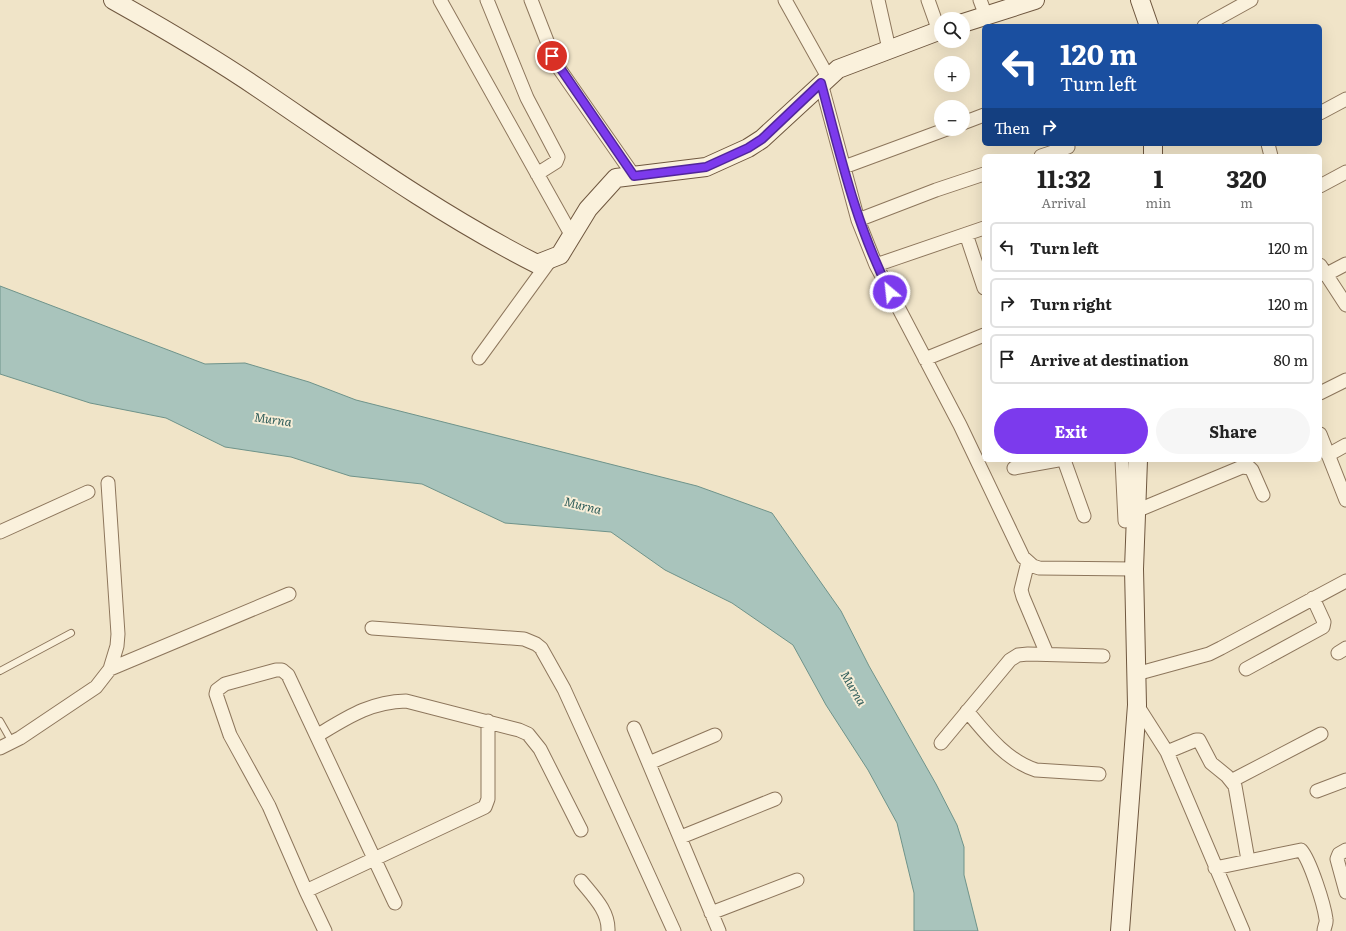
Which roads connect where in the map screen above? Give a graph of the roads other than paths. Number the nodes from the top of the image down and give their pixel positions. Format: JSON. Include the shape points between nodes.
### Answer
{"nodes":[{"id":1,"x":114,"y":0,"type":"edge"},
{"id":2,"x":440,"y":0,"type":"edge"},
{"id":3,"x":487,"y":0,"type":"edge"},
{"id":4,"x":531,"y":0,"type":"edge"},
{"id":5,"x":785,"y":0,"type":"edge"},
{"id":6,"x":878,"y":0,"type":"edge"},
{"id":7,"x":928,"y":0,"type":"edge"},
{"id":8,"x":1035,"y":0,"type":"edge"},
{"id":9,"x":1140,"y":0,"type":"edge"},
{"id":10,"x":1251,"y":0,"type":"edge"},
{"id":11,"x":983,"y":8,"type":"edge"},
{"id":12,"x":934,"y":16,"type":"edge"},
{"id":13,"x":970,"y":18,"type":"edge"},
{"id":14,"x":1148,"y":24,"type":"edge"},
{"id":15,"x":1208,"y":24,"type":"edge"},
{"id":16,"x":934,"y":33,"type":"edge"},
{"id":17,"x":889,"y":49,"type":"junction"},
{"id":18,"x":825,"y":80,"type":"junction"},
{"id":19,"x":1346,"y":99,"type":"edge"},
{"id":20,"x":1322,"y":112,"type":"edge"},
{"id":21,"x":982,"y":116,"type":"edge"},
{"id":22,"x":970,"y":120,"type":"edge"},
{"id":23,"x":934,"y":134,"type":"edge"},
{"id":24,"x":1068,"y":147,"type":"dead end"},
{"id":25,"x":1047,"y":154,"type":"edge"},
{"id":26,"x":844,"y":167,"type":"junction"},
{"id":27,"x":1346,"y":172,"type":"edge"},
{"id":28,"x":537,"y":174,"type":"junction"},
{"id":29,"x":982,"y":175,"type":"edge"},
{"id":30,"x":634,"y":176,"type":"junction"},
{"id":31,"x":1322,"y":185,"type":"edge"},
{"id":32,"x":858,"y":220,"type":"junction"},
{"id":33,"x":982,"y":229,"type":"edge"},
{"id":34,"x":966,"y":234,"type":"junction"},
{"id":35,"x":572,"y":236,"type":"junction"},
{"id":36,"x":551,"y":259,"type":"junction"},
{"id":37,"x":1346,"y":264,"type":"edge"},
{"id":38,"x":876,"y":265,"type":"junction"},
{"id":39,"x":1323,"y":270,"type":"edge"},
{"id":40,"x":982,"y":282,"type":"edge"},
{"id":41,"x":1344,"y":299,"type":"edge"},
{"id":42,"x":982,"y":336,"type":"edge"},
{"id":43,"x":479,"y":358,"type":"dead end"},
{"id":44,"x":925,"y":359,"type":"junction"},
{"id":45,"x":1346,"y":380,"type":"edge"},
{"id":46,"x":1322,"y":391,"type":"edge"},
{"id":47,"x":1322,"y":439,"type":"edge"},
{"id":48,"x":1346,"y":445,"type":"edge"},
{"id":49,"x":1328,"y":455,"type":"junction"},
{"id":50,"x":1047,"y":462,"type":"edge"},
{"id":51,"x":1065,"y":462,"type":"edge"},
{"id":52,"x":1122,"y":462,"type":"edge"},
{"id":53,"x":1138,"y":462,"type":"edge"},
{"id":54,"x":1014,"y":468,"type":"dead end"},
{"id":55,"x":108,"y":483,"type":"dead end"},
{"id":56,"x":88,"y":492,"type":"dead end"},
{"id":57,"x":1263,"y":495,"type":"dead end"},
{"id":58,"x":1346,"y":500,"type":"edge"},
{"id":59,"x":1084,"y":516,"type":"dead end"},
{"id":60,"x":1130,"y":516,"type":"junction"},
{"id":61,"x":0,"y":532,"type":"edge"},
{"id":62,"x":1028,"y":562,"type":"junction"},
{"id":63,"x":1134,"y":569,"type":"junction"},
{"id":64,"x":1346,"y":581,"type":"edge"},
{"id":65,"x":290,"y":594,"type":"dead end"},
{"id":66,"x":1313,"y":598,"type":"junction"},
{"id":67,"x":372,"y":628,"type":"dead end"},
{"id":68,"x":71,"y":633,"type":"dead end"},
{"id":69,"x":1047,"y":654,"type":"junction"},
{"id":70,"x":1103,"y":656,"type":"dead end"},
{"id":71,"x":110,"y":669,"type":"junction"},
{"id":72,"x":1246,"y":669,"type":"dead end"},
{"id":73,"x":0,"y":671,"type":"edge"},
{"id":74,"x":1136,"y":674,"type":"junction"},
{"id":75,"x":1137,"y":705,"type":"junction"},
{"id":76,"x":967,"y":712,"type":"junction"},
{"id":77,"x":0,"y":721,"type":"edge"},
{"id":78,"x":488,"y":721,"type":"junction"},
{"id":79,"x":634,"y":728,"type":"dead end"},
{"id":80,"x":1321,"y":734,"type":"dead end"},
{"id":81,"x":318,"y":735,"type":"junction"},
{"id":82,"x":715,"y":735,"type":"dead end"},
{"id":83,"x":12,"y":742,"type":"junction"},
{"id":84,"x":941,"y":743,"type":"dead end"},
{"id":85,"x":0,"y":748,"type":"edge"},
{"id":86,"x":1167,"y":752,"type":"junction"},
{"id":87,"x":649,"y":763,"type":"junction"},
{"id":88,"x":1099,"y":774,"type":"dead end"},
{"id":89,"x":1346,"y":780,"type":"edge"},
{"id":90,"x":1231,"y":781,"type":"junction"},
{"id":91,"x":1317,"y":792,"type":"dead end"},
{"id":92,"x":775,"y":799,"type":"dead end"},
{"id":93,"x":581,"y":830,"type":"dead end"},
{"id":94,"x":681,"y":837,"type":"junction"},
{"id":95,"x":1346,"y":850,"type":"edge"},
{"id":96,"x":375,"y":858,"type":"junction"},
{"id":97,"x":1248,"y":860,"type":"junction"},
{"id":98,"x":1215,"y":868,"type":"junction"},
{"id":99,"x":797,"y":880,"type":"dead end"},
{"id":100,"x":582,"y":881,"type":"dead end"},
{"id":101,"x":306,"y":891,"type":"junction"},
{"id":102,"x":1346,"y":892,"type":"edge"},
{"id":103,"x":395,"y":903,"type":"dead end"},
{"id":104,"x":711,"y":913,"type":"junction"},
{"id":105,"x":325,"y":931,"type":"edge"},
{"id":106,"x":608,"y":931,"type":"edge"},
{"id":107,"x":674,"y":931,"type":"edge"},
{"id":108,"x":719,"y":931,"type":"edge"},
{"id":109,"x":1120,"y":931,"type":"edge"},
{"id":110,"x":1243,"y":931,"type":"edge"},
{"id":111,"x":1324,"y":931,"type":"edge"}],
"edges":[{"from":1,"to":36,"type":"street","via":[[260,89],[354,154],[496,244],[537,264]]},
{"from":2,"to":28,"type":"street"},
{"from":3,"to":28,"type":"street","via":[[527,98],[558,157],[556,162]]},
{"from":4,"to":30,"type":"street","via":[[556,64]]},
{"from":5,"to":18,"type":"street"},
{"from":6,"to":17,"type":"street"},
{"from":7,"to":12,"type":"street"},
{"from":8,"to":11,"type":"street"},
{"from":9,"to":14,"type":"street"},
{"from":10,"to":15,"type":"street"},
{"from":11,"to":13,"type":"street"},
{"from":16,"to":17,"type":"street"},
{"from":17,"to":18,"type":"street","via":[[838,69]]},
{"from":18,"to":26,"type":"street"},
{"from":18,"to":30,"type":"street","via":[[755,143],[706,167]]},
{"from":19,"to":20,"type":"street"},
{"from":21,"to":22,"type":"street"},
{"from":23,"to":26,"type":"street"},
{"from":24,"to":25,"type":"street"},
{"from":26,"to":32,"type":"street"},
{"from":27,"to":31,"type":"street"},
{"from":28,"to":35,"type":"street"},
{"from":29,"to":32,"type":"street"},
{"from":30,"to":35,"type":"street","via":[[616,178],[588,209]]},
{"from":32,"to":38,"type":"street"},
{"from":33,"to":34,"type":"street"},
{"from":34,"to":38,"type":"street"},
{"from":34,"to":40,"type":"street"},
{"from":35,"to":36,"type":"street","via":[[560,255]]},
{"from":36,"to":43,"type":"street"},
{"from":37,"to":39,"type":"street"},
{"from":38,"to":44,"type":"street"},
{"from":39,"to":41,"type":"street"},
{"from":42,"to":44,"type":"street"},
{"from":44,"to":62,"type":"street"},
{"from":45,"to":46,"type":"street"},
{"from":47,"to":49,"type":"street"},
{"from":48,"to":49,"type":"street"},
{"from":49,"to":58,"type":"street"},
{"from":50,"to":54,"type":"street"},
{"from":51,"to":59,"type":"street"},
{"from":52,"to":60,"type":"street"},
{"from":53,"to":60,"type":"street"},
{"from":55,"to":71,"type":"street","via":[[118,634]]},
{"from":56,"to":61,"type":"street"},
{"from":57,"to":60,"type":"street","via":[[1252,470],[1242,467]]},
{"from":60,"to":63,"type":"street"},
{"from":62,"to":63,"type":"street","via":[[1039,568]]},
{"from":62,"to":69,"type":"street","via":[[1021,590],[1022,597]]},
{"from":63,"to":74,"type":"street"},
{"from":64,"to":66,"type":"street"},
{"from":65,"to":71,"type":"street"},
{"from":66,"to":72,"type":"street","via":[[1325,624]]},
{"from":66,"to":74,"type":"street","via":[[1210,654]]},
{"from":67,"to":107,"type":"street","via":[[524,639],[540,648],[564,689]]},
{"from":68,"to":73,"type":"lane"},
{"from":69,"to":70,"type":"street"},
{"from":69,"to":76,"type":"street","via":[[1018,655],[1010,660]]},
{"from":71,"to":83,"type":"street","via":[[96,688]]},
{"from":74,"to":75,"type":"street"},
{"from":75,"to":86,"type":"street"},
{"from":75,"to":109,"type":"street"},
{"from":76,"to":84,"type":"street"},
{"from":76,"to":88,"type":"street","via":[[991,740],[1027,767],[1036,770]]},
{"from":77,"to":83,"type":"lane"},
{"from":78,"to":81,"type":"street","via":[[422,703],[397,701],[359,710]]},
{"from":78,"to":93,"type":"street","via":[[519,730],[534,741]]},
{"from":78,"to":96,"type":"street","via":[[488,799],[485,807]]},
{"from":79,"to":87,"type":"street"},
{"from":80,"to":90,"type":"street"},
{"from":81,"to":96,"type":"street"},
{"from":81,"to":101,"type":"street","via":[[288,675],[282,670],[225,684],[217,690],[216,694],[230,736],[270,806]]},
{"from":82,"to":87,"type":"street"},
{"from":83,"to":85,"type":"street"},
{"from":86,"to":90,"type":"street","via":[[1199,740],[1211,763]]},
{"from":86,"to":98,"type":"street"},
{"from":87,"to":94,"type":"street"},
{"from":89,"to":91,"type":"street"},
{"from":90,"to":97,"type":"street"},
{"from":92,"to":94,"type":"street"},
{"from":94,"to":104,"type":"street"},
{"from":95,"to":102,"type":"street","via":[[1337,856]]},
{"from":96,"to":101,"type":"street"},
{"from":96,"to":103,"type":"street"},
{"from":97,"to":98,"type":"street"},
{"from":97,"to":111,"type":"street","via":[[1302,851],[1316,881],[1326,916]]},
{"from":98,"to":110,"type":"street"},
{"from":99,"to":104,"type":"street"},
{"from":100,"to":106,"type":"street","via":[[603,909]]},
{"from":101,"to":105,"type":"street"},
{"from":104,"to":108,"type":"street"}]}
